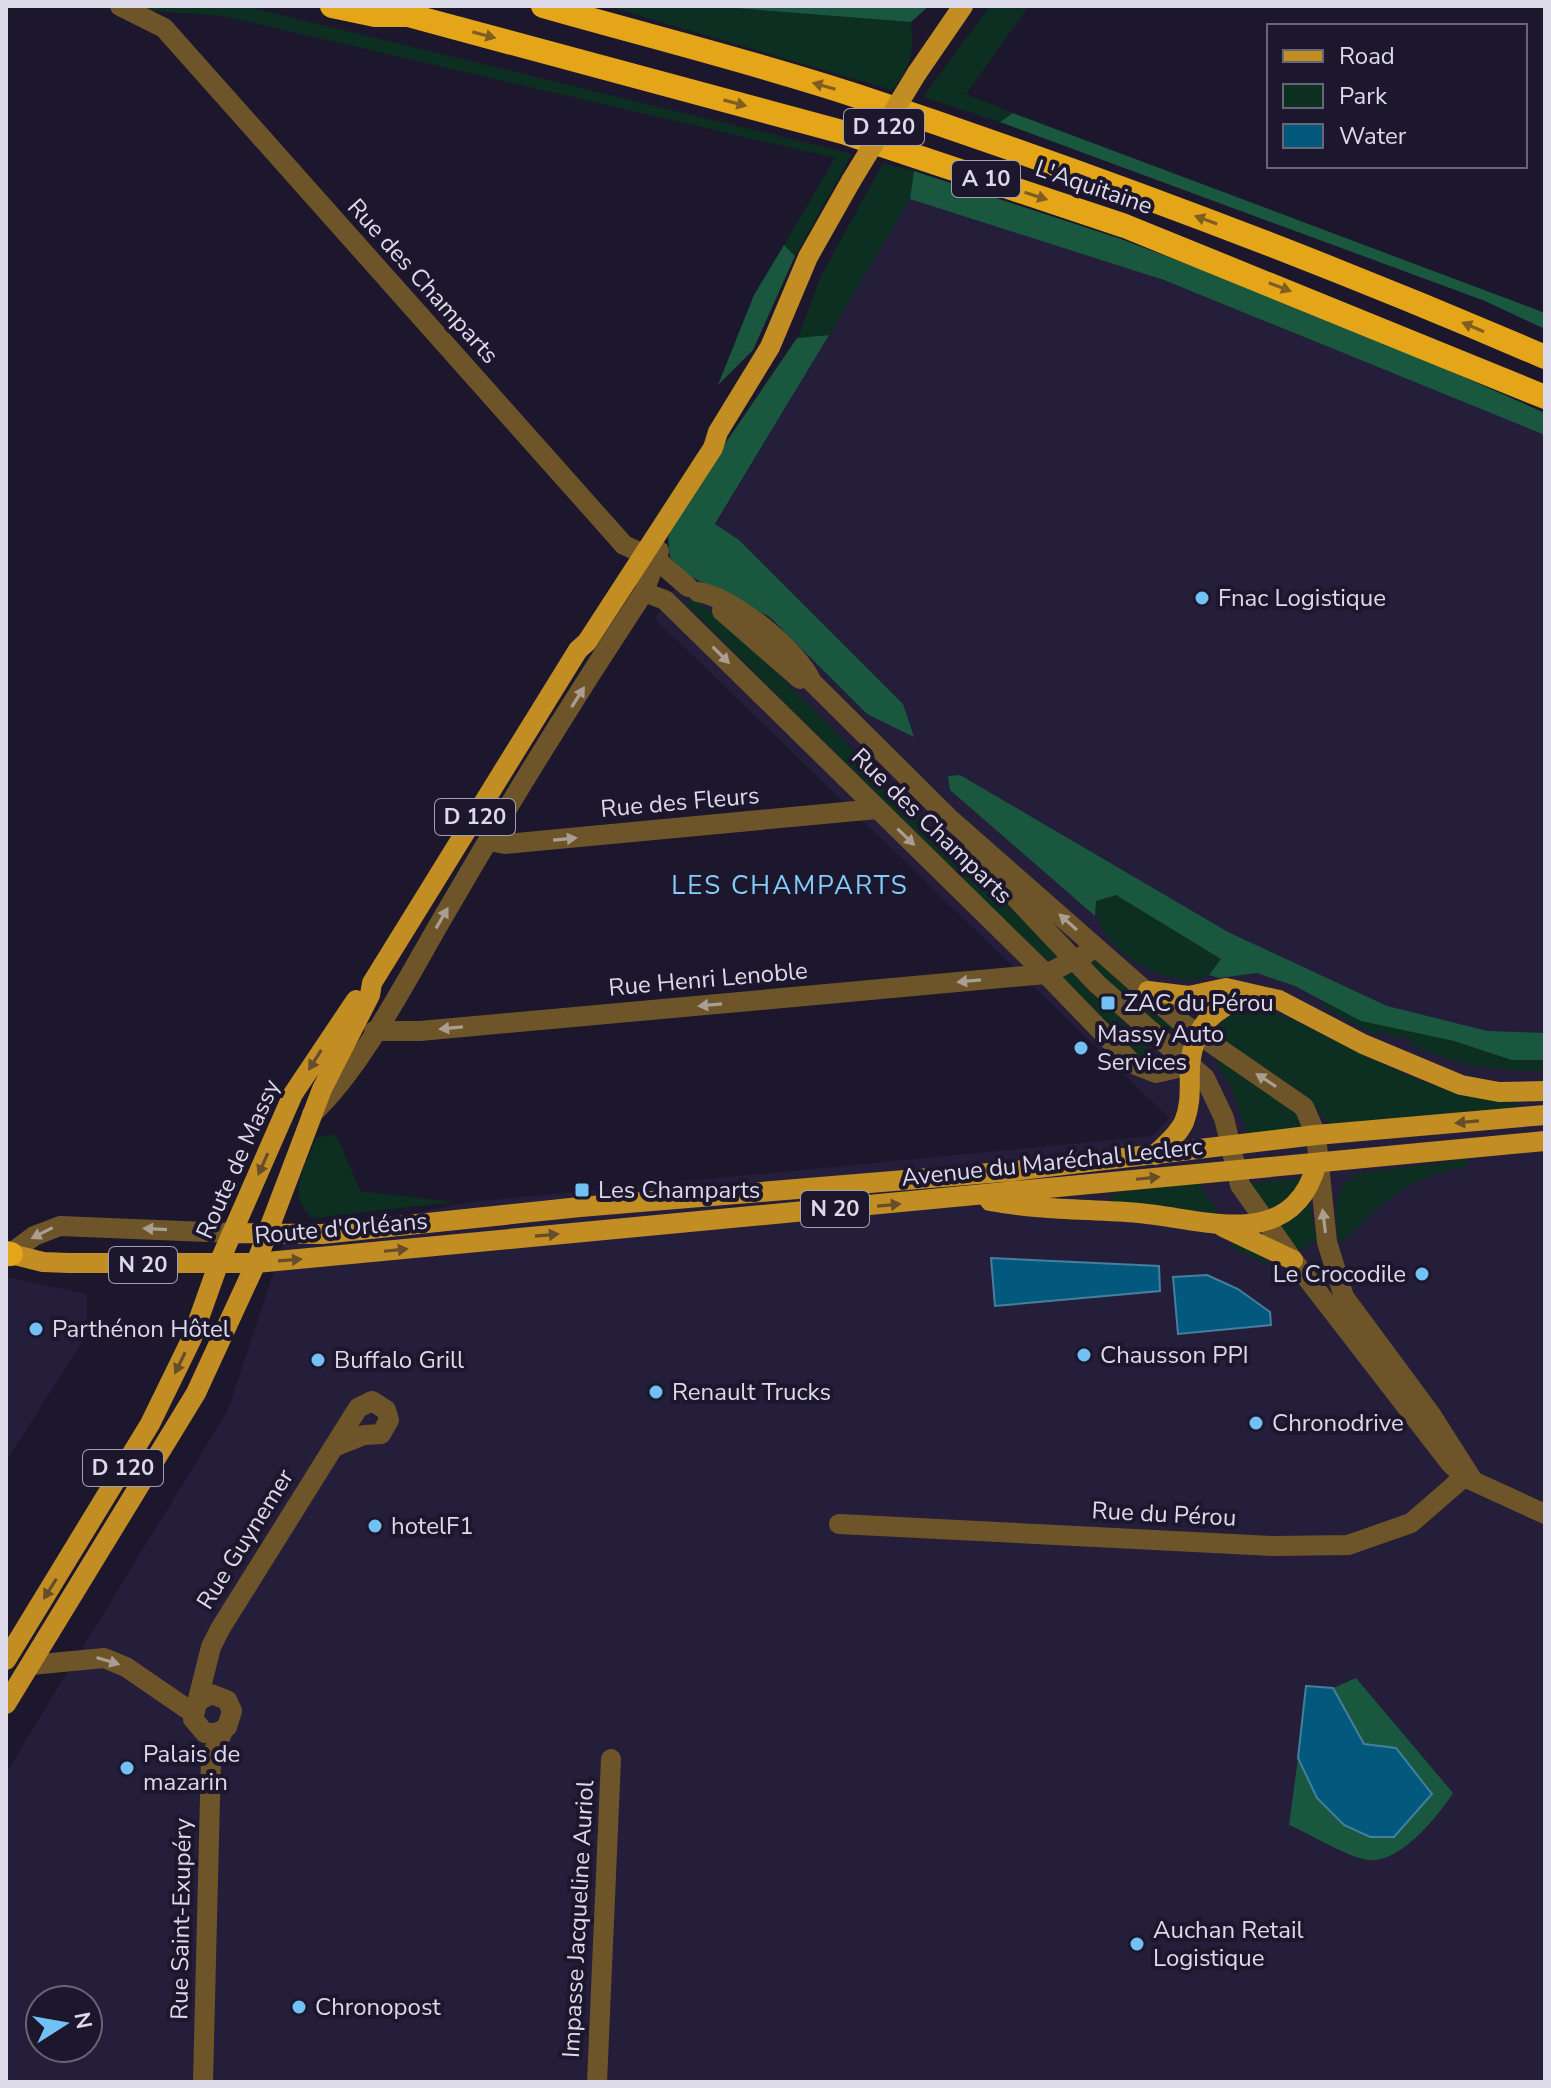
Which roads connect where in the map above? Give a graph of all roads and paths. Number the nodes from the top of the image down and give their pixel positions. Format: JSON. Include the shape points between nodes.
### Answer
{"nodes":[{"id":1,"x":120,"y":6,"type":"edge"},
{"id":2,"x":332,"y":6,"type":"edge"},
{"id":3,"x":543,"y":6,"type":"edge"},
{"id":4,"x":963,"y":6,"type":"edge"},
{"id":5,"x":398,"y":10,"type":"edge"},
{"id":6,"x":1545,"y":357,"type":"edge"},
{"id":7,"x":1545,"y":397,"type":"edge"},
{"id":8,"x":718,"y":432,"type":"junction"},
{"id":9,"x":644,"y":555,"type":"junction"},
{"id":10,"x":648,"y":586,"type":"junction"},
{"id":11,"x":622,"y":587,"type":"junction"},
{"id":12,"x":693,"y":590,"type":"junction"},
{"id":13,"x":578,"y":650,"type":"junction"},
{"id":14,"x":877,"y":809,"type":"junction"},
{"id":15,"x":950,"y":819,"type":"junction"},
{"id":16,"x":488,"y":841,"type":"junction"},
{"id":17,"x":1102,"y":953,"type":"junction"},
{"id":18,"x":1074,"y":959,"type":"junction"},
{"id":19,"x":1046,"y":974,"type":"junction"},
{"id":20,"x":372,"y":983,"type":"junction"},
{"id":21,"x":1148,"y":991,"type":"junction"},
{"id":22,"x":1254,"y":993,"type":"junction"},
{"id":23,"x":374,"y":1031,"type":"junction"},
{"id":24,"x":1199,"y":1036,"type":"junction"},
{"id":25,"x":1190,"y":1065,"type":"junction"},
{"id":26,"x":1545,"y":1091,"type":"edge"},
{"id":27,"x":312,"y":1114,"type":"junction"},
{"id":28,"x":1545,"y":1115,"type":"edge"},
{"id":29,"x":1316,"y":1135,"type":"junction"},
{"id":30,"x":1545,"y":1141,"type":"edge"},
{"id":31,"x":1230,"y":1145,"type":"junction"},
{"id":32,"x":1155,"y":1155,"type":"junction"},
{"id":33,"x":1317,"y":1163,"type":"junction"},
{"id":34,"x":1234,"y":1171,"type":"junction"},
{"id":35,"x":970,"y":1198,"type":"junction"},
{"id":36,"x":470,"y":1217,"type":"joint"},
{"id":37,"x":1264,"y":1221,"type":"junction"},
{"id":38,"x":1223,"y":1227,"type":"junction"},
{"id":39,"x":232,"y":1233,"type":"junction"},
{"id":40,"x":265,"y":1234,"type":"junction"},
{"id":41,"x":469,"y":1241,"type":"joint"},
{"id":42,"x":8,"y":1254,"type":"edge"},
{"id":43,"x":1293,"y":1260,"type":"junction"},
{"id":44,"x":256,"y":1263,"type":"junction"},
{"id":45,"x":218,"y":1265,"type":"junction"},
{"id":46,"x":355,"y":1412,"type":"junction"},
{"id":47,"x":364,"y":1435,"type":"junction"},
{"id":48,"x":334,"y":1447,"type":"junction"},
{"id":49,"x":1468,"y":1478,"type":"junction"},
{"id":50,"x":1545,"y":1514,"type":"edge"},
{"id":51,"x":839,"y":1524,"type":"dead end"},
{"id":52,"x":6,"y":1660,"type":"edge"},
{"id":53,"x":208,"y":1662,"type":"junction"},
{"id":54,"x":31,"y":1665,"type":"junction"},
{"id":55,"x":222,"y":1697,"type":"junction"},
{"id":56,"x":6,"y":1704,"type":"edge"},
{"id":57,"x":197,"y":1715,"type":"junction"},
{"id":58,"x":223,"y":1731,"type":"junction"},
{"id":59,"x":211,"y":1757,"type":"junction"},
{"id":60,"x":611,"y":1759,"type":"dead end"},
{"id":61,"x":203,"y":2082,"type":"edge"},
{"id":62,"x":597,"y":2082,"type":"edge"}],
"edges":[{"from":1,"to":9,"type":"street","name":"Rue des Champarts","via":[[164,28]]},
{"from":2,"to":5,"type":"highway","name":"L'Aquitaine","number":"A 10","via":[[375,15]]},
{"from":6,"to":3,"type":"highway","name":"L'Aquitaine","number":"A 10","one_way":true,"via":[[1267,243],[856,95]]},
{"from":4,"to":8,"type":"main road","number":"D 120","bridge":true,"via":[[851,181],[808,257],[764,359]]},
{"from":5,"to":7,"type":"highway","name":"L'Aquitaine","number":"A 10","one_way":true,"via":[[846,133],[1110,221]]},
{"from":8,"to":9,"type":"main road"},
{"from":8,"to":9,"type":"main road","number":"D 120","via":[[704,443]]},
{"from":9,"to":10,"type":"street","name":"Route de Massy"},
{"from":9,"to":11,"type":"main road"},
{"from":9,"to":12,"type":"street","name":"Rue des Champarts"},
{"from":9,"to":13,"type":"main road","number":"D 120","via":[[580,637]]},
{"from":10,"to":11,"type":"street","name":"Rue des Champarts"},
{"from":10,"to":12,"type":"street","name":"Rue des Champarts"},
{"from":10,"to":14,"type":"street","name":"Rue des Champarts","one_way":true},
{"from":16,"to":10,"type":"street","name":"Route de Massy","one_way":true},
{"from":11,"to":13,"type":"main road"},
{"from":12,"to":15,"type":"street","name":"Rue des Champarts","via":[[711,594],[759,624]]},
{"from":13,"to":20,"type":"main road","number":"D 120"},
{"from":16,"to":14,"type":"street","name":"Rue des Fleurs","one_way":true,"via":[[505,844]]},
{"from":14,"to":19,"type":"street","name":"Rue des Champarts","one_way":true},
{"from":17,"to":15,"type":"street","name":"Rue des Champarts","one_way":true},
{"from":15,"to":18,"type":"street","name":"Rue des Champarts","via":[[963,842]]},
{"from":23,"to":16,"type":"street","name":"Route de Massy","one_way":true},
{"from":17,"to":18,"type":"street"},
{"from":17,"to":21,"type":"street","name":"Rue des Champarts"},
{"from":18,"to":19,"type":"street"},
{"from":18,"to":25,"type":"street","name":"Rue des Champarts"},
{"from":19,"to":23,"type":"street","name":"Rue Henri Lenoble","one_way":true},
{"from":19,"to":25,"type":"street","name":"Rue des Champarts","via":[[1133,1064],[1156,1073]]},
{"from":20,"to":27,"type":"main road","name":"Route de Massy","number":"D 120"},
{"from":20,"to":39,"type":"main road","name":"Route de Massy","number":"D 120","one_way":true,"via":[[293,1094]]},
{"from":21,"to":22,"type":"main road","via":[[1189,996],[1226,988]]},
{"from":21,"to":24,"type":"street","name":"Rue des Champarts"},
{"from":22,"to":24,"type":"main road","via":[[1216,1009]]},
{"from":22,"to":26,"type":"main road","via":[[1461,1085],[1499,1092]]},
{"from":23,"to":27,"type":"street","name":"Route de Massy","via":[[333,1094]]},
{"from":24,"to":25,"type":"main road"},
{"from":29,"to":24,"type":"street","name":"Rue des Champarts","one_way":true,"via":[[1296,1100]]},
{"from":25,"to":31,"type":"street","name":"Rue des Champarts","via":[[1216,1096]]},
{"from":25,"to":32,"type":"main road","via":[[1192,1096],[1183,1124]]},
{"from":27,"to":40,"type":"main road","name":"Route de Massy","number":"D 120"},
{"from":28,"to":29,"type":"main road","name":"Avenue du Maréchal Leclerc","number":"N 20","one_way":true},
{"from":29,"to":31,"type":"main road","name":"Avenue du Maréchal Leclerc","number":"N 20"},
{"from":29,"to":33,"type":"street"},
{"from":30,"to":33,"type":"main road","name":"Avenue du Maréchal Leclerc","number":"N 20"},
{"from":31,"to":32,"type":"main road","name":"Avenue du Maréchal Leclerc","number":"N 20"},
{"from":31,"to":34,"type":"street"},
{"from":32,"to":36,"type":"main road","name":"Avenue du Maréchal Leclerc","number":"N 20"},
{"from":33,"to":34,"type":"main road","name":"Avenue du Maréchal Leclerc","number":"N 20"},
{"from":33,"to":37,"type":"main road","via":[[1303,1194]]},
{"from":49,"to":33,"type":"street","one_way":true,"via":[[1432,1416],[1344,1297],[1327,1242]]},
{"from":35,"to":34,"type":"main road","name":"Avenue du Maréchal Leclerc","number":"N 20","one_way":true},
{"from":34,"to":37,"type":"street"},
{"from":35,"to":38,"type":"main road","via":[[1142,1213]]},
{"from":41,"to":35,"type":"main road","name":"Avenue du Maréchal Leclerc","number":"N 20","one_way":true},
{"from":36,"to":40,"type":"main road","name":"Route d'Orléans","number":"N 20","via":[[322,1234]]},
{"from":37,"to":38,"type":"main road"},
{"from":37,"to":43,"type":"street"},
{"from":38,"to":43,"type":"main road"},
{"from":39,"to":40,"type":"main road","name":"Route d'Orléans","number":"N 20"},
{"from":39,"to":42,"type":"street","name":"Route d'Orléans","number":"N 20","one_way":true,"via":[[60,1226]]},
{"from":39,"to":45,"type":"main road","name":"Route de Massy","number":"D 120"},
{"from":40,"to":44,"type":"main road","name":"Route de Massy","number":"D 120"},
{"from":44,"to":41,"type":"main road","name":"Route d'Orléans","number":"N 20","one_way":true},
{"from":42,"to":45,"type":"main road","number":"N 20","via":[[43,1262]]},
{"from":43,"to":49,"type":"street","via":[[1450,1463]]},
{"from":44,"to":45,"type":"main road","name":"Route d'Orléans","number":"N 20"},
{"from":44,"to":54,"type":"main road","name":"Route de Massy","number":"D 120","via":[[196,1393]]},
{"from":45,"to":52,"type":"main road","name":"Route de Massy","number":"D 120","one_way":true,"via":[[192,1338],[150,1424]]},
{"from":46,"to":47,"type":"street","via":[[356,1427]]},
{"from":46,"to":47,"type":"street","via":[[372,1401],[389,1415],[381,1434]]},
{"from":46,"to":48,"type":"street","name":"Rue Guynemer"},
{"from":47,"to":48,"type":"street"},
{"from":48,"to":53,"type":"street","name":"Rue Guynemer","via":[[220,1629]]},
{"from":49,"to":50,"type":"street"},
{"from":49,"to":51,"type":"street","name":"Rue du Pérou","via":[[1411,1523],[1348,1545],[1274,1546]]},
{"from":53,"to":55,"type":"street"},
{"from":53,"to":57,"type":"street","name":"Rue Guynemer"},
{"from":54,"to":56,"type":"main road","name":"Route de Massy","number":"D 120"},
{"from":54,"to":57,"type":"street","one_way":true,"via":[[104,1658]]},
{"from":55,"to":57,"type":"street","via":[[206,1695]]},
{"from":55,"to":58,"type":"street","via":[[232,1717]]},
{"from":57,"to":58,"type":"street","via":[[211,1734]]},
{"from":57,"to":59,"type":"street","name":"Rue Saint-Exupéry"},
{"from":58,"to":59,"type":"street","name":"Rue Saint-Exupéry"},
{"from":59,"to":61,"type":"street","name":"Rue Saint-Exupéry"},
{"from":60,"to":62,"type":"street","name":"Impasse Jacqueline Auriol"}]}
